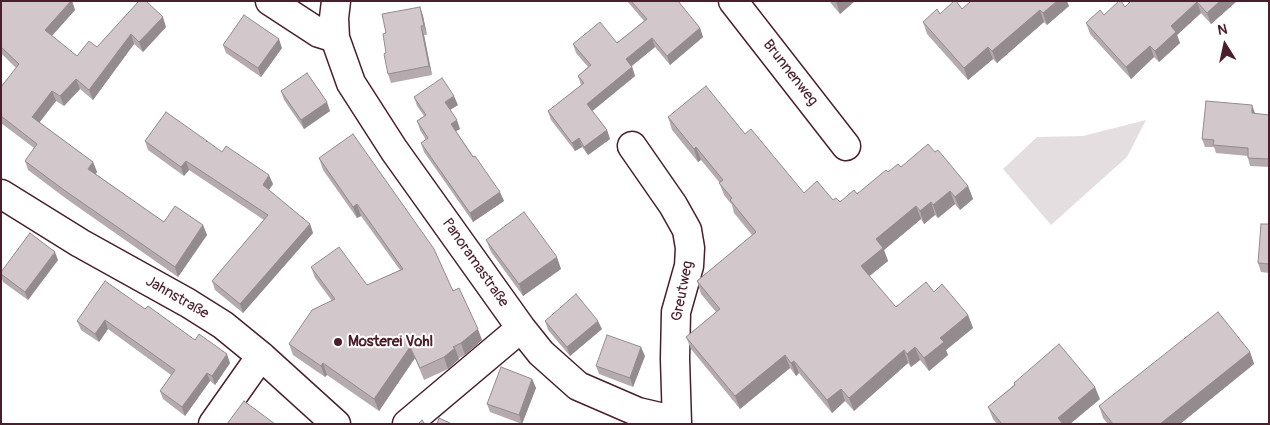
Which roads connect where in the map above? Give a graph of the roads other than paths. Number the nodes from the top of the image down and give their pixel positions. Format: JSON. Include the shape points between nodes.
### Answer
{"nodes":[{"id":1,"x":270,"y":1,"type":"edge"},
{"id":2,"x":336,"y":1,"type":"edge"},
{"id":3,"x":733,"y":1,"type":"edge"},
{"id":4,"x":335,"y":38,"type":"junction"},
{"id":5,"x":632,"y":146,"type":"dead end"},
{"id":6,"x":846,"y":146,"type":"dead end"},
{"id":7,"x":1,"y":194,"type":"edge"},
{"id":8,"x":521,"y":328,"type":"junction"},
{"id":9,"x":261,"y":356,"type":"junction"},
{"id":10,"x":677,"y":422,"type":"edge"},
{"id":11,"x":213,"y":424,"type":"edge"},
{"id":12,"x":336,"y":424,"type":"edge"},
{"id":13,"x":407,"y":424,"type":"edge"}],
"edges":[{"from":1,"to":4,"type":"street","via":[[319,33]]},
{"from":2,"to":4,"type":"street","name":"Panoramastraße"},
{"from":3,"to":6,"type":"street","name":"Brunnenweg"},
{"from":4,"to":8,"type":"street","name":"Panoramastraße","via":[[351,83],[394,150]]},
{"from":5,"to":10,"type":"street","name":"Greutweg","via":[[673,205],[687,230],[690,248],[689,266],[676,312]]},
{"from":7,"to":9,"type":"street","name":"Jahnstraße","via":[[80,243],[188,303]]},
{"from":8,"to":10,"type":"street","name":"Panoramastraße","via":[[541,353],[578,386],[638,412]]},
{"from":8,"to":13,"type":"street"},
{"from":9,"to":11,"type":"street"},
{"from":9,"to":12,"type":"street","name":"Jahnstraße"}]}
